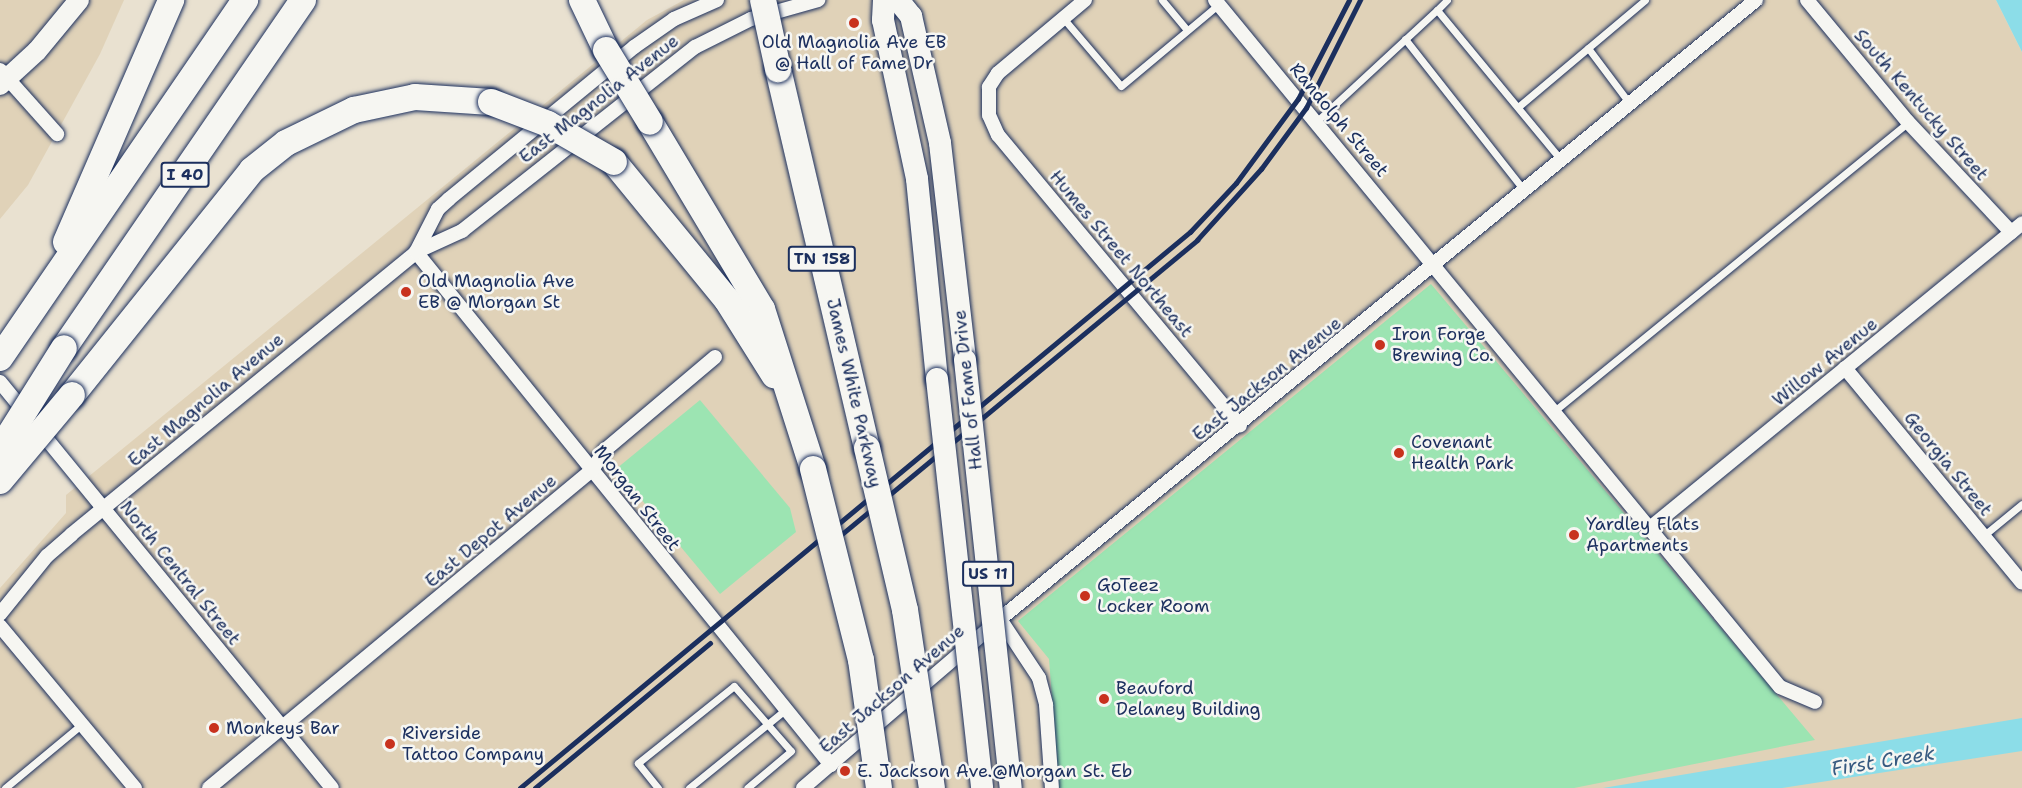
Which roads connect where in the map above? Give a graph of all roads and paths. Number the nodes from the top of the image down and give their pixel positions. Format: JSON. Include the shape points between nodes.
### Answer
{"nodes":[{"id":1,"x":79,"y":0,"type":"edge"},
{"id":2,"x":171,"y":0,"type":"edge"},
{"id":3,"x":245,"y":0,"type":"edge"},
{"id":4,"x":303,"y":0,"type":"edge"},
{"id":5,"x":582,"y":0,"type":"edge"},
{"id":6,"x":717,"y":0,"type":"edge"},
{"id":7,"x":763,"y":0,"type":"edge"},
{"id":8,"x":818,"y":0,"type":"edge"},
{"id":9,"x":884,"y":0,"type":"edge"},
{"id":10,"x":898,"y":0,"type":"edge"},
{"id":11,"x":1085,"y":0,"type":"edge"},
{"id":12,"x":1162,"y":0,"type":"edge"},
{"id":13,"x":1447,"y":0,"type":"edge"},
{"id":14,"x":1645,"y":0,"type":"edge"},
{"id":15,"x":1756,"y":0,"type":"edge"},
{"id":16,"x":1807,"y":0,"type":"edge"},
{"id":17,"x":1217,"y":2,"type":"edge"},
{"id":18,"x":1437,"y":10,"type":"junction"},
{"id":19,"x":1063,"y":18,"type":"junction"},
{"id":20,"x":1187,"y":30,"type":"junction"},
{"id":21,"x":1406,"y":39,"type":"junction"},
{"id":22,"x":1588,"y":48,"type":"junction"},
{"id":23,"x":2,"y":78,"type":"edge"},
{"id":24,"x":1630,"y":104,"type":"junction"},
{"id":25,"x":1518,"y":107,"type":"junction"},
{"id":26,"x":1317,"y":121,"type":"junction"},
{"id":27,"x":1908,"y":122,"type":"junction"},
{"id":28,"x":57,"y":134,"type":"dead end"},
{"id":29,"x":1561,"y":160,"type":"junction"},
{"id":30,"x":1524,"y":190,"type":"junction"},
{"id":31,"x":2017,"y":228,"type":"edge"},
{"id":32,"x":416,"y":252,"type":"junction"},
{"id":33,"x":1434,"y":264,"type":"junction"},
{"id":34,"x":45,"y":293,"type":"junction"},
{"id":35,"x":0,"y":357,"type":"edge"},
{"id":36,"x":715,"y":357,"type":"dead end"},
{"id":37,"x":1845,"y":368,"type":"junction"},
{"id":38,"x":0,"y":382,"type":"edge"},
{"id":39,"x":790,"y":405,"type":"junction"},
{"id":40,"x":1551,"y":413,"type":"junction"},
{"id":41,"x":1240,"y":425,"type":"junction"},
{"id":42,"x":0,"y":450,"type":"edge"},
{"id":43,"x":592,"y":470,"type":"junction"},
{"id":44,"x":0,"y":482,"type":"edge"},
{"id":45,"x":2022,"y":504,"type":"edge"},
{"id":46,"x":103,"y":508,"type":"junction"},
{"id":47,"x":1650,"y":528,"type":"junction"},
{"id":48,"x":1983,"y":536,"type":"junction"},
{"id":49,"x":2022,"y":583,"type":"edge"},
{"id":50,"x":0,"y":614,"type":"edge"},
{"id":51,"x":1000,"y":619,"type":"junction"},
{"id":52,"x":0,"y":626,"type":"edge"},
{"id":53,"x":1815,"y":702,"type":"dead end"},
{"id":54,"x":786,"y":710,"type":"junction"},
{"id":55,"x":768,"y":724,"type":"junction"},
{"id":56,"x":81,"y":725,"type":"junction"},
{"id":57,"x":284,"y":727,"type":"junction"},
{"id":58,"x":831,"y":765,"type":"junction"},
{"id":59,"x":5,"y":788,"type":"edge"},
{"id":60,"x":135,"y":788,"type":"edge"},
{"id":61,"x":209,"y":788,"type":"edge"},
{"id":62,"x":332,"y":788,"type":"edge"},
{"id":63,"x":658,"y":788,"type":"edge"},
{"id":64,"x":689,"y":788,"type":"edge"},
{"id":65,"x":747,"y":788,"type":"edge"},
{"id":66,"x":803,"y":788,"type":"edge"},
{"id":67,"x":879,"y":788,"type":"edge"},
{"id":68,"x":932,"y":788,"type":"edge"},
{"id":69,"x":982,"y":788,"type":"edge"},
{"id":70,"x":1011,"y":788,"type":"edge"},
{"id":71,"x":1052,"y":788,"type":"edge"}],
"edges":[{"from":1,"to":23,"type":"main road"},
{"from":2,"to":34,"type":"highway"},
{"from":3,"to":34,"type":"highway","number":"I 40"},
{"from":4,"to":42,"type":"highway","number":"I 40","bridge":true,"via":[[64,348]]},
{"from":5,"to":39,"type":"highway","bridge":true,"via":[[606,50],[715,225],[762,309]]},
{"from":6,"to":32,"type":"street","name":"East Magnolia Avenue","via":[[674,20],[634,47],[438,209]]},
{"from":7,"to":68,"type":"highway","name":"James White Parkway","number":"TN 158","bridge":true,"via":[[905,610]]},
{"from":8,"to":32,"type":"street","name":"East Magnolia Avenue","via":[[751,19],[695,47],[462,231]]},
{"from":9,"to":69,"type":"main road","name":"Hall of Fame Drive","number":"US 11","bridge":true,"via":[[883,20],[917,179]]},
{"from":10,"to":70,"type":"main road","name":"Hall of Fame Drive","number":"US 11","bridge":true,"via":[[911,16],[940,143]]},
{"from":11,"to":19,"type":"street"},
{"from":12,"to":20,"type":"lane"},
{"from":13,"to":18,"type":"lane"},
{"from":14,"to":22,"type":"lane"},
{"from":15,"to":24,"type":"street","name":"East Jackson Avenue"},
{"from":16,"to":27,"type":"street","name":"South Kentucky Street"},
{"from":17,"to":20,"type":"lane"},
{"from":17,"to":26,"type":"street","name":"Randolph Street"},
{"from":18,"to":21,"type":"lane"},
{"from":18,"to":25,"type":"lane"},
{"from":19,"to":20,"type":"lane","via":[[1121,86]]},
{"from":19,"to":41,"type":"street","name":"Humes Street Northeast","via":[[998,73],[987,99],[998,135]]},
{"from":21,"to":26,"type":"lane"},
{"from":21,"to":30,"type":"lane"},
{"from":22,"to":24,"type":"lane"},
{"from":22,"to":25,"type":"lane"},
{"from":23,"to":28,"type":"street"},
{"from":24,"to":29,"type":"street","name":"East Jackson Avenue"},
{"from":25,"to":29,"type":"lane"},
{"from":26,"to":33,"type":"street","name":"Randolph Street"},
{"from":27,"to":31,"type":"street","name":"South Kentucky Street"},
{"from":27,"to":40,"type":"lane"},
{"from":29,"to":30,"type":"street","name":"East Jackson Avenue"},
{"from":30,"to":33,"type":"street","name":"East Jackson Avenue"},
{"from":31,"to":37,"type":"street","name":"Willow Avenue"},
{"from":32,"to":43,"type":"street","name":"Morgan Street"},
{"from":32,"to":46,"type":"street","name":"East Magnolia Avenue"},
{"from":33,"to":40,"type":"street","name":"Randolph Street"},
{"from":33,"to":41,"type":"street","name":"East Jackson Avenue"},
{"from":34,"to":35,"type":"highway","number":"I 40"},
{"from":36,"to":43,"type":"street","name":"East Depot Avenue","via":[[605,450]]},
{"from":37,"to":47,"type":"street","name":"Willow Avenue"},
{"from":37,"to":48,"type":"street","name":"Georgia Street"},
{"from":38,"to":46,"type":"street","name":"North Central Street"},
{"from":39,"to":44,"type":"highway","bridge":true,"via":[[727,300],[614,162],[548,124],[491,102],[415,97],[354,110],[286,143],[252,170]]},
{"from":39,"to":67,"type":"highway","bridge":true,"via":[[813,470],[861,660]]},
{"from":40,"to":47,"type":"street","name":"Randolph Street"},
{"from":41,"to":51,"type":"street","name":"East Jackson Avenue"},
{"from":43,"to":54,"type":"street","name":"Morgan Street"},
{"from":43,"to":57,"type":"street","name":"East Depot Avenue"},
{"from":45,"to":48,"type":"lane"},
{"from":46,"to":50,"type":"street","name":"East Magnolia Avenue","via":[[47,556]]},
{"from":46,"to":57,"type":"street","name":"North Central Street"},
{"from":47,"to":53,"type":"street","name":"Randolph Street","via":[[1780,687]]},
{"from":48,"to":49,"type":"street","name":"Georgia Street"},
{"from":51,"to":58,"type":"street","name":"East Jackson Avenue"},
{"from":51,"to":71,"type":"street","via":[[1039,678],[1046,705]]},
{"from":52,"to":56,"type":"street"},
{"from":54,"to":55,"type":"lane"},
{"from":54,"to":58,"type":"street","name":"Morgan Street"},
{"from":55,"to":63,"type":"lane","via":[[735,686],[638,763]]},
{"from":55,"to":64,"type":"lane"},
{"from":55,"to":65,"type":"lane","via":[[791,751]]},
{"from":56,"to":59,"type":"lane"},
{"from":56,"to":60,"type":"street"},
{"from":57,"to":61,"type":"street","name":"East Depot Avenue"},
{"from":57,"to":62,"type":"street","name":"North Central Street"},
{"from":58,"to":66,"type":"street","name":"East Jackson Avenue"}]}
